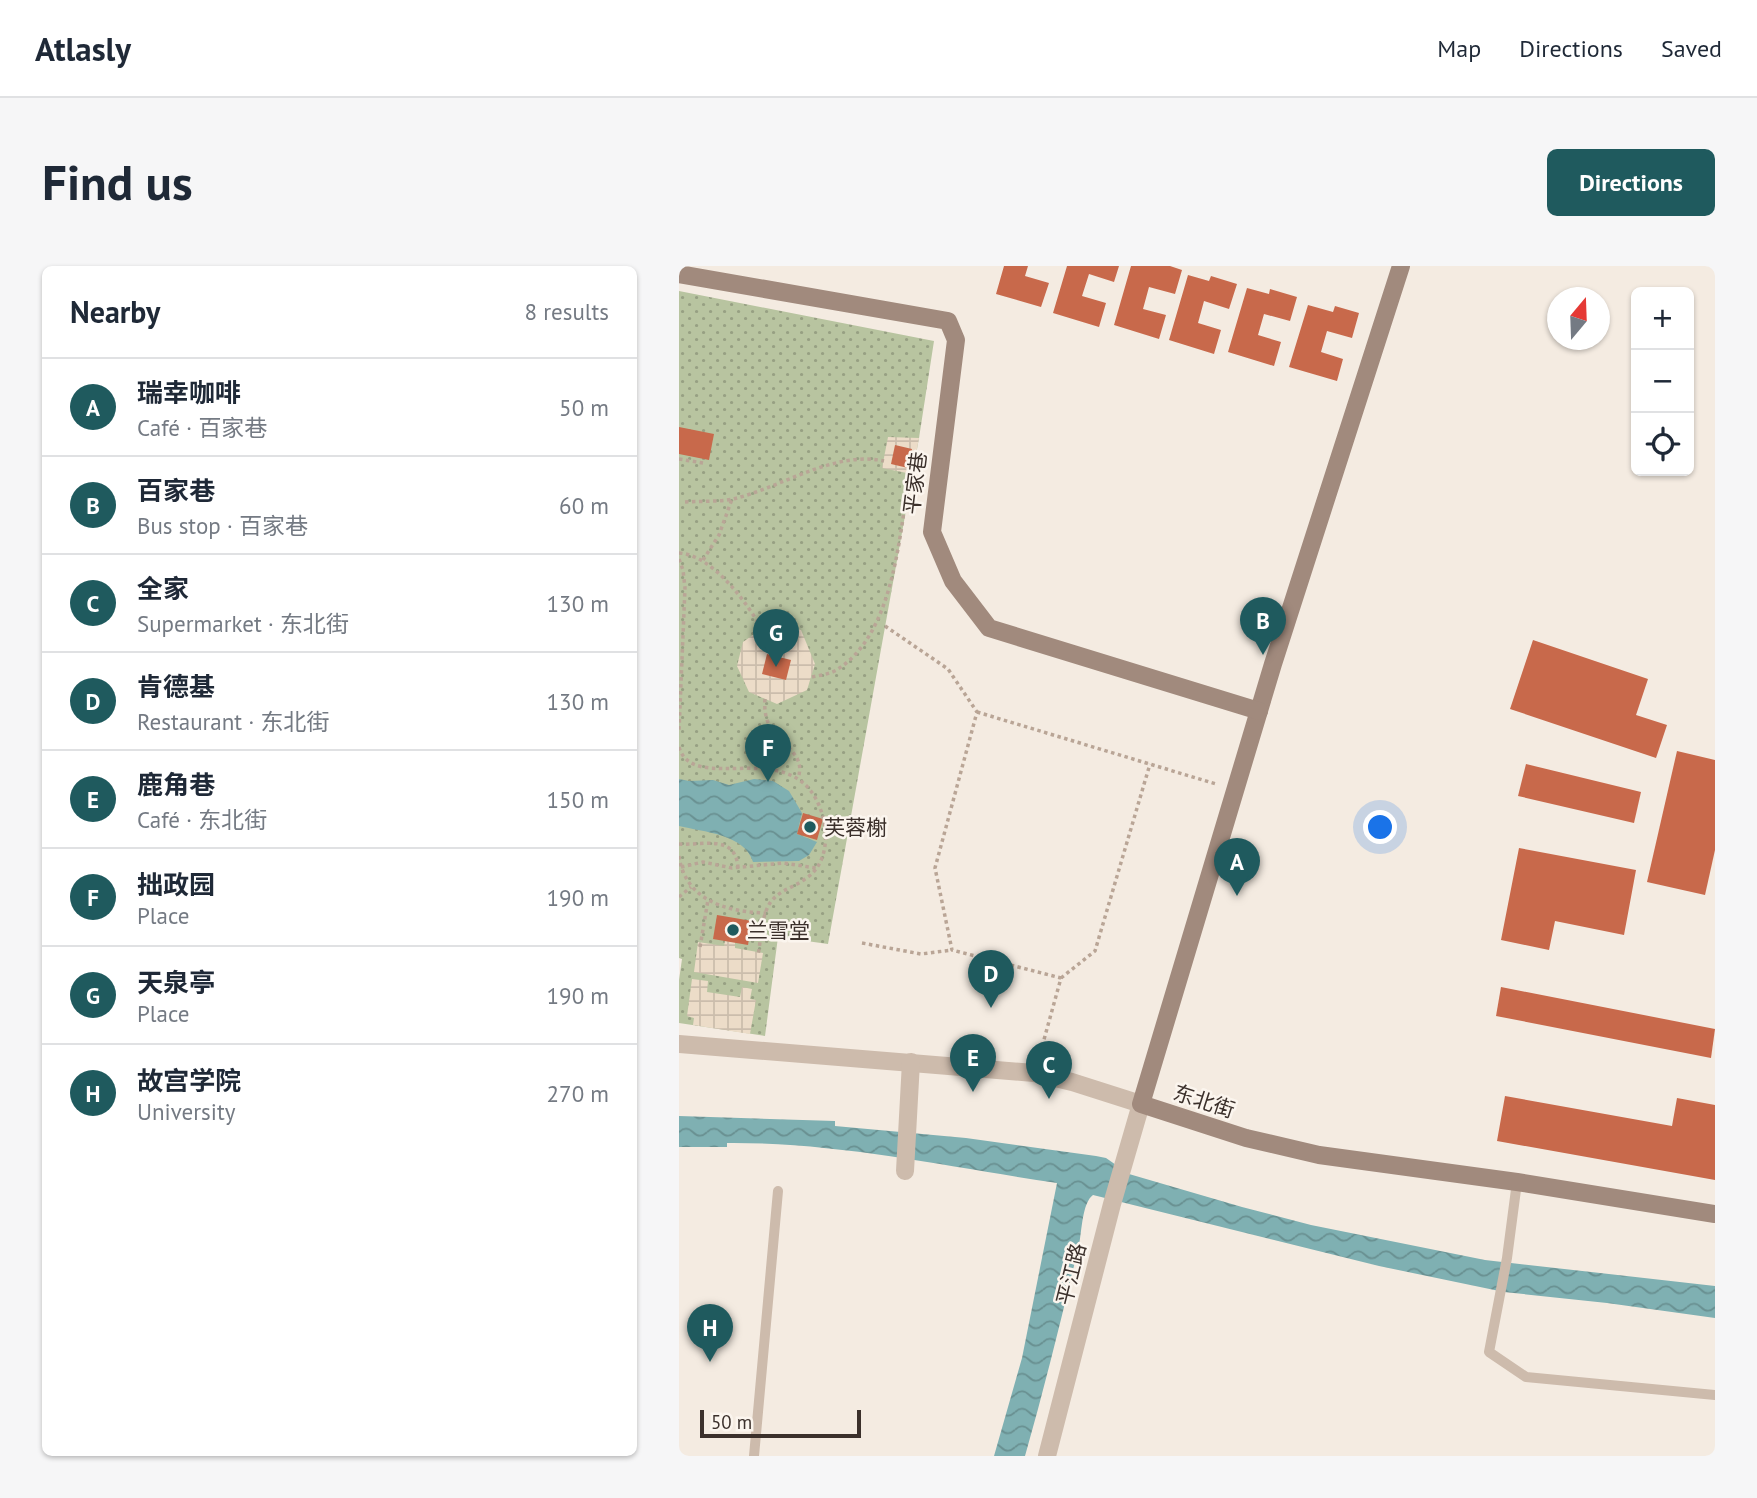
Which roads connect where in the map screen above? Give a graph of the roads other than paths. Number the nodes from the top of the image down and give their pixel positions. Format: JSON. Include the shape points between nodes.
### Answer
{"nodes":[{"id":1,"x":1401,"y":266,"type":"edge"},
{"id":2,"x":679,"y":274,"type":"edge"},
{"id":3,"x":1259,"y":711,"type":"junction"},
{"id":4,"x":679,"y":1044,"type":"edge"},
{"id":5,"x":911,"y":1062,"type":"junction"},
{"id":6,"x":1141,"y":1104,"type":"junction"},
{"id":7,"x":905,"y":1171,"type":"dead end"},
{"id":8,"x":1517,"y":1182,"type":"junction"},
{"id":9,"x":778,"y":1191,"type":"dead end"},
{"id":10,"x":1715,"y":1214,"type":"edge"},
{"id":11,"x":1715,"y":1395,"type":"edge"},
{"id":12,"x":754,"y":1456,"type":"edge"},
{"id":13,"x":1047,"y":1456,"type":"edge"}],
"edges":[{"from":1,"to":3,"type":"street"},
{"from":2,"to":3,"type":"street","name":"平家巷","via":[[948,321],[956,340],[932,532],[953,581],[989,628]]},
{"from":3,"to":6,"type":"street"},
{"from":4,"to":5,"type":"street","name":"东北街"},
{"from":5,"to":6,"type":"street","name":"东北街","via":[[1034,1073]]},
{"from":5,"to":7,"type":"street"},
{"from":6,"to":8,"type":"street","name":"东北街","via":[[1301,1152]]},
{"from":6,"to":13,"type":"street","name":"平江路"},
{"from":8,"to":10,"type":"street","name":"东北街"},
{"from":8,"to":11,"type":"lane","via":[[1489,1352],[1526,1377]]},
{"from":9,"to":12,"type":"lane"}]}
